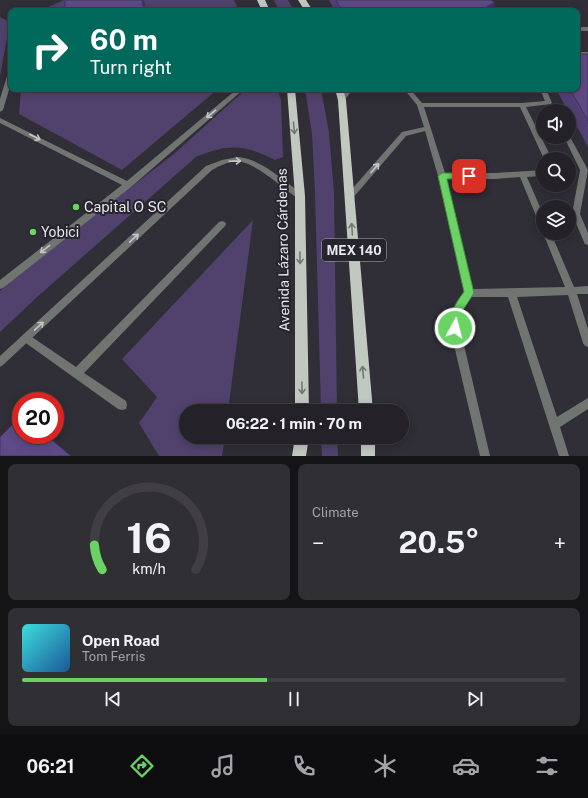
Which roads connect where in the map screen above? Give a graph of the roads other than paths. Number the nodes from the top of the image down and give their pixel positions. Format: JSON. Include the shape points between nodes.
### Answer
{"nodes":[{"id":1,"x":8,"y":78,"type":"edge"},
{"id":2,"x":8,"y":83,"type":"edge"},
{"id":3,"x":0,"y":84,"type":"edge"},
{"id":4,"x":237,"y":92,"type":"edge"},
{"id":5,"x":291,"y":92,"type":"edge"},
{"id":6,"x":340,"y":92,"type":"edge"},
{"id":7,"x":348,"y":92,"type":"edge"},
{"id":8,"x":409,"y":92,"type":"edge"},
{"id":9,"x":544,"y":92,"type":"edge"},
{"id":10,"x":342,"y":100,"type":"junction"},
{"id":11,"x":549,"y":103,"type":"joint"},
{"id":12,"x":522,"y":104,"type":"junction"},
{"id":13,"x":420,"y":105,"type":"junction"},
{"id":14,"x":0,"y":110,"type":"edge"},
{"id":15,"x":0,"y":120,"type":"edge"},
{"id":16,"x":428,"y":128,"type":"junction"},
{"id":17,"x":571,"y":144,"type":"edge"},
{"id":18,"x":545,"y":152,"type":"edge"},
{"id":19,"x":536,"y":174,"type":"edge"},
{"id":20,"x":523,"y":175,"type":"junction"},
{"id":21,"x":442,"y":176,"type":"junction"},
{"id":22,"x":128,"y":185,"type":"junction"},
{"id":23,"x":300,"y":196,"type":"junction"},
{"id":24,"x":349,"y":197,"type":"junction"},
{"id":25,"x":536,"y":206,"type":"edge"},
{"id":26,"x":222,"y":224,"type":"dead end"},
{"id":27,"x":550,"y":240,"type":"edge"},
{"id":28,"x":588,"y":242,"type":"edge"},
{"id":29,"x":0,"y":285,"type":"edge"},
{"id":30,"x":588,"y":290,"type":"edge"},
{"id":31,"x":571,"y":291,"type":"junction"},
{"id":32,"x":469,"y":293,"type":"junction"},
{"id":33,"x":511,"y":293,"type":"junction"},
{"id":34,"x":26,"y":338,"type":"junction"},
{"id":35,"x":588,"y":343,"type":"edge"},
{"id":36,"x":0,"y":362,"type":"edge"},
{"id":37,"x":77,"y":373,"type":"junction"},
{"id":38,"x":588,"y":403,"type":"edge"},
{"id":39,"x":302,"y":404,"type":"edge"},
{"id":40,"x":365,"y":404,"type":"edge"},
{"id":41,"x":122,"y":405,"type":"dead end"},
{"id":42,"x":554,"y":425,"type":"junction"},
{"id":43,"x":301,"y":444,"type":"edge"},
{"id":44,"x":303,"y":444,"type":"edge"},
{"id":45,"x":368,"y":444,"type":"edge"},
{"id":46,"x":370,"y":444,"type":"edge"},
{"id":47,"x":299,"y":456,"type":"edge"},
{"id":48,"x":304,"y":456,"type":"edge"},
{"id":49,"x":368,"y":456,"type":"edge"},
{"id":50,"x":373,"y":456,"type":"edge"},
{"id":51,"x":485,"y":456,"type":"edge"},
{"id":52,"x":564,"y":456,"type":"edge"}],
"edges":[{"from":1,"to":3,"type":"street"},
{"from":2,"to":14,"type":"street"},
{"from":4,"to":22,"type":"street","one_way":true},
{"from":5,"to":23,"type":"highway","name":"Avenida Lázaro Cárdenas","one_way":true},
{"from":6,"to":10,"type":"highway","number":"MEX 140"},
{"from":7,"to":10,"type":"street"},
{"from":8,"to":13,"type":"street"},
{"from":9,"to":11,"type":"street"},
{"from":10,"to":24,"type":"highway","number":"MEX 140"},
{"from":11,"to":12,"type":"street"},
{"from":12,"to":13,"type":"street"},
{"from":12,"to":18,"type":"street"},
{"from":13,"to":16,"type":"street"},
{"from":15,"to":22,"type":"street","one_way":true},
{"from":16,"to":21,"type":"street"},
{"from":24,"to":16,"type":"street","one_way":true,"via":[[404,134]]},
{"from":17,"to":28,"type":"street","via":[[584,170],[576,214]]},
{"from":19,"to":20,"type":"street"},
{"from":20,"to":21,"type":"street"},
{"from":20,"to":25,"type":"street"},
{"from":21,"to":32,"type":"street"},
{"from":22,"to":29,"type":"street","one_way":true},
{"from":34,"to":23,"type":"street","one_way":true,"via":[[209,168],[225,161],[242,160],[256,166]]},
{"from":23,"to":39,"type":"highway","name":"Avenida Lázaro Cárdenas","one_way":true},
{"from":40,"to":24,"type":"highway","number":"MEX 140","one_way":true},
{"from":26,"to":37,"type":"street"},
{"from":27,"to":31,"type":"street"},
{"from":30,"to":31,"type":"street"},
{"from":31,"to":33,"type":"street"},
{"from":31,"to":35,"type":"street"},
{"from":32,"to":33,"type":"street"},
{"from":32,"to":51,"type":"street","via":[[458,308],[455,328]]},
{"from":33,"to":42,"type":"street"},
{"from":34,"to":36,"type":"street"},
{"from":34,"to":37,"type":"street"},
{"from":37,"to":41,"type":"street"},
{"from":38,"to":42,"type":"street"},
{"from":42,"to":52,"type":"street"},
{"from":43,"to":47,"type":"highway"},
{"from":44,"to":48,"type":"highway"},
{"from":45,"to":49,"type":"highway"},
{"from":46,"to":50,"type":"highway"}]}
